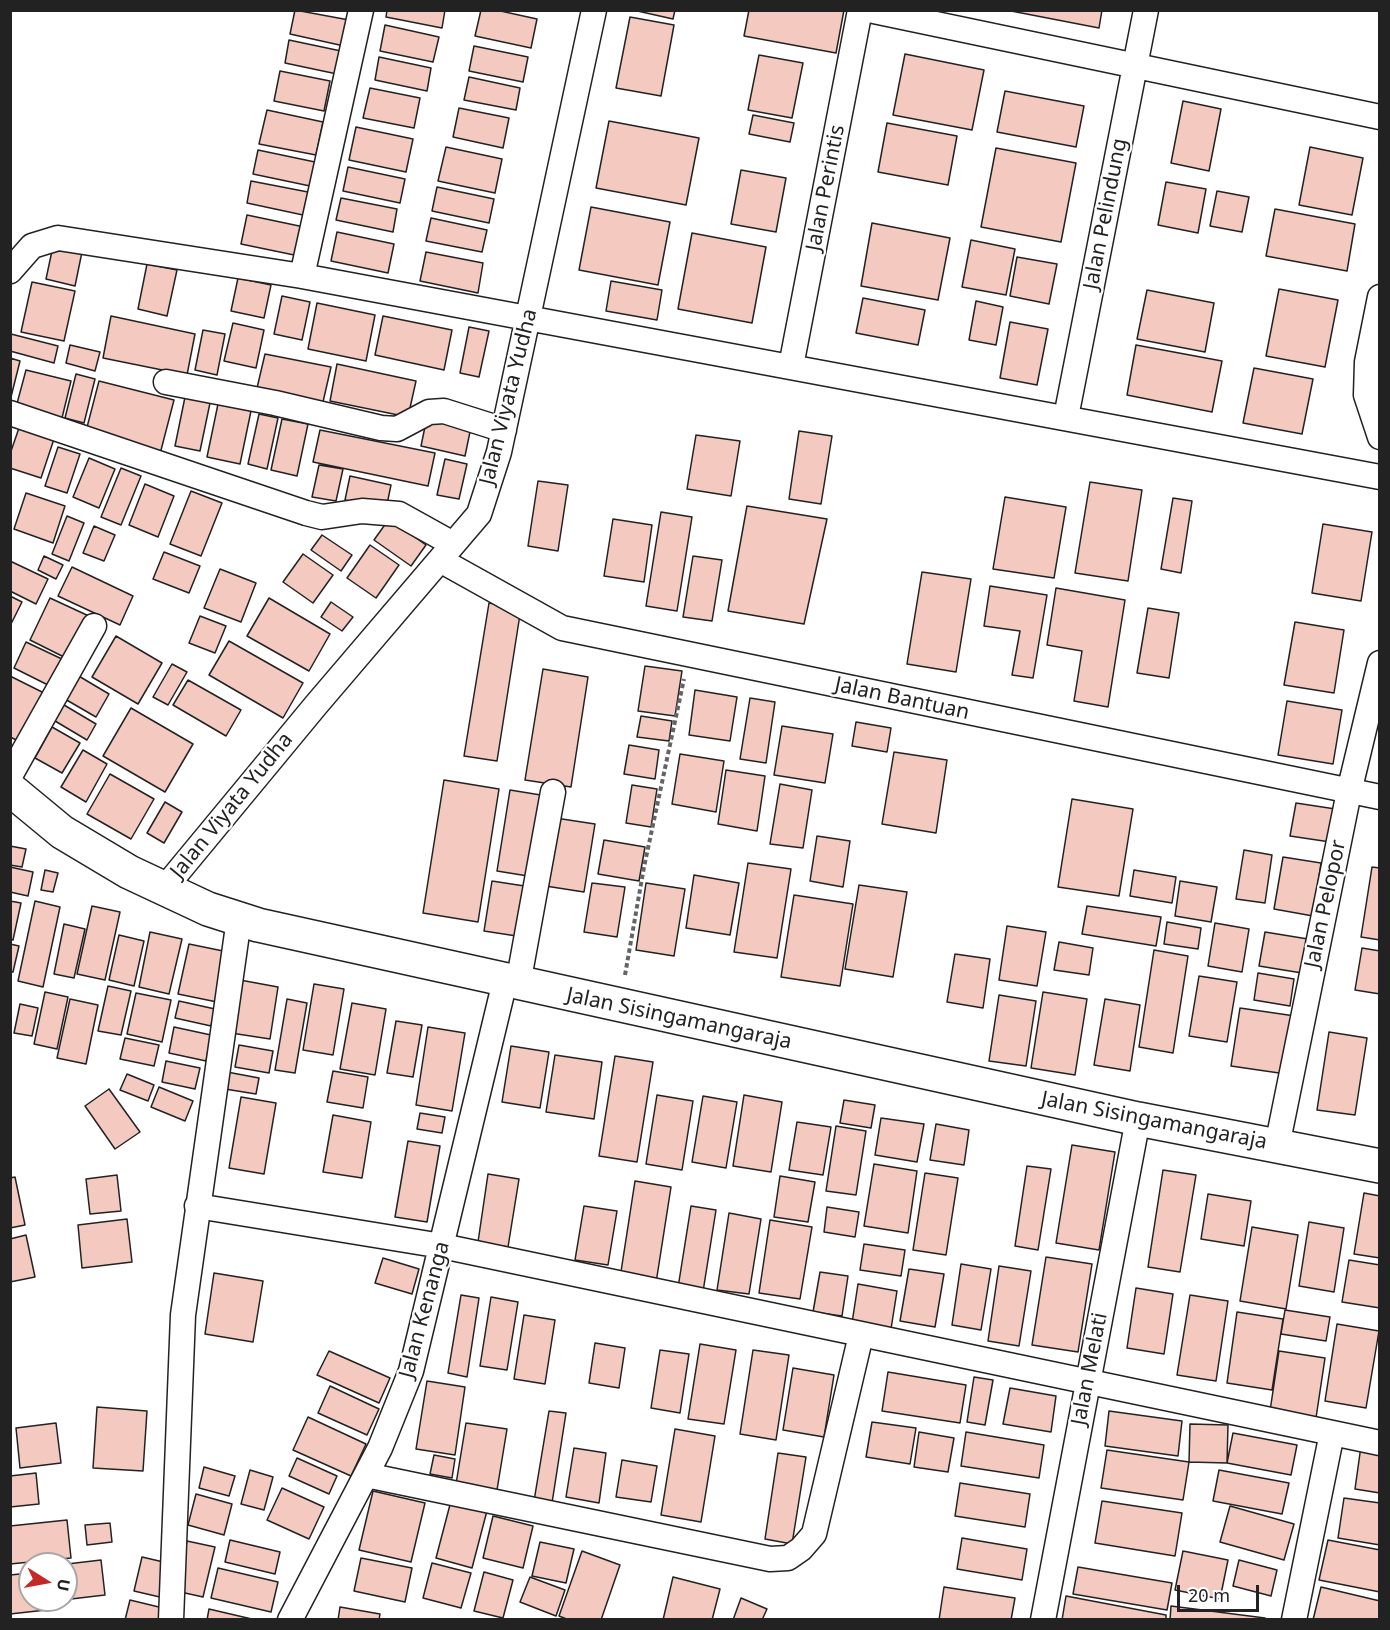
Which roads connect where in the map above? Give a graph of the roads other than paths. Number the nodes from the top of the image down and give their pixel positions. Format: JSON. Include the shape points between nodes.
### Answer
{"nodes":[{"id":1,"x":361,"y":10,"type":"edge"},
{"id":2,"x":594,"y":10,"type":"edge"},
{"id":3,"x":860,"y":10,"type":"edge"},
{"id":4,"x":869,"y":10,"type":"edge"},
{"id":5,"x":1146,"y":10,"type":"edge"},
{"id":6,"x":1136,"y":66,"type":"junction"},
{"id":7,"x":1380,"y":117,"type":"edge"},
{"id":8,"x":10,"y":271,"type":"edge"},
{"id":9,"x":302,"y":276,"type":"junction"},
{"id":10,"x":1380,"y":297,"type":"edge"},
{"id":11,"x":529,"y":317,"type":"junction"},
{"id":12,"x":791,"y":366,"type":"junction"},
{"id":13,"x":166,"y":382,"type":"dead end"},
{"id":14,"x":10,"y":413,"type":"edge"},
{"id":15,"x":1066,"y":417,"type":"junction"},
{"id":16,"x":504,"y":430,"type":"junction"},
{"id":17,"x":1380,"y":437,"type":"edge"},
{"id":18,"x":1380,"y":477,"type":"edge"},
{"id":19,"x":447,"y":552,"type":"junction"},
{"id":20,"x":94,"y":626,"type":"dead end"},
{"id":21,"x":1380,"y":663,"type":"edge"},
{"id":22,"x":10,"y":776,"type":"edge"},
{"id":23,"x":10,"y":789,"type":"edge"},
{"id":24,"x":553,"y":792,"type":"dead end"},
{"id":25,"x":1349,"y":792,"type":"junction"},
{"id":26,"x":1380,"y":798,"type":"edge"},
{"id":27,"x":163,"y":890,"type":"junction"},
{"id":28,"x":239,"y":919,"type":"junction"},
{"id":29,"x":512,"y":982,"type":"junction"},
{"id":30,"x":1138,"y":1119,"type":"junction"},
{"id":31,"x":1277,"y":1146,"type":"junction"},
{"id":32,"x":1380,"y":1166,"type":"edge"},
{"id":33,"x":197,"y":1206,"type":"junction"},
{"id":34,"x":441,"y":1246,"type":"junction"},
{"id":35,"x":861,"y":1335,"type":"junction"},
{"id":36,"x":1088,"y":1383,"type":"junction"},
{"id":37,"x":1332,"y":1433,"type":"junction"},
{"id":38,"x":1380,"y":1443,"type":"edge"},
{"id":39,"x":366,"y":1475,"type":"junction"},
{"id":40,"x":171,"y":1620,"type":"edge"},
{"id":41,"x":290,"y":1620,"type":"edge"},
{"id":42,"x":1043,"y":1620,"type":"edge"},
{"id":43,"x":1294,"y":1620,"type":"edge"}],
"edges":[{"from":1,"to":9,"type":"street"},
{"from":2,"to":11,"type":"street","name":"Jalan Viyata Yudha"},
{"from":3,"to":12,"type":"street","name":"Jalan Perintis"},
{"from":4,"to":6,"type":"street"},
{"from":5,"to":6,"type":"street","name":"Jalan Pelindung"},
{"from":6,"to":7,"type":"street"},
{"from":6,"to":15,"type":"street","name":"Jalan Pelindung"},
{"from":8,"to":9,"type":"street","via":[[32,246],[58,237]]},
{"from":9,"to":11,"type":"street"},
{"from":10,"to":17,"type":"street","via":[[1366,362],[1366,395]]},
{"from":11,"to":12,"type":"street"},
{"from":11,"to":16,"type":"street","name":"Jalan Viyata Yudha"},
{"from":12,"to":15,"type":"street"},
{"from":13,"to":16,"type":"street","via":[[381,428],[397,429],[429,412],[444,411]]},
{"from":14,"to":19,"type":"street","name":"Jalan Bantuan","via":[[306,513],[322,517],[362,511],[399,514]]},
{"from":15,"to":18,"type":"street"},
{"from":16,"to":19,"type":"street","name":"Jalan Viyata Yudha","via":[[479,514]]},
{"from":19,"to":25,"type":"street","name":"Jalan Bantuan","via":[[562,628]]},
{"from":19,"to":27,"type":"street","name":"Jalan Viyata Yudha"},
{"from":20,"to":22,"type":"street"},
{"from":21,"to":25,"type":"street","name":"Jalan Pelopor"},
{"from":23,"to":27,"type":"highway","name":"Jalan Sisingamangaraja","via":[[62,832]]},
{"from":24,"to":29,"type":"street","name":"Jalan Kenanga"},
{"from":25,"to":26,"type":"street","name":"Jalan Bantuan"},
{"from":25,"to":31,"type":"street","name":"Jalan Pelopor"},
{"from":27,"to":28,"type":"highway","name":"Jalan Sisingamangaraja"},
{"from":28,"to":29,"type":"highway","name":"Jalan Sisingamangaraja"},
{"from":28,"to":33,"type":"street"},
{"from":29,"to":30,"type":"highway","name":"Jalan Sisingamangaraja"},
{"from":29,"to":34,"type":"street","name":"Jalan Kenanga"},
{"from":30,"to":31,"type":"highway","name":"Jalan Sisingamangaraja"},
{"from":30,"to":36,"type":"street","name":"Jalan Melati"},
{"from":31,"to":32,"type":"highway","name":"Jalan Sisingamangaraja"},
{"from":33,"to":34,"type":"street"},
{"from":33,"to":40,"type":"street","via":[[183,1315]]},
{"from":34,"to":35,"type":"street"},
{"from":34,"to":39,"type":"street","name":"Jalan Kenanga","via":[[411,1371]]},
{"from":35,"to":36,"type":"street"},
{"from":35,"to":39,"type":"street","via":[[814,1534],[788,1558],[770,1559]]},
{"from":36,"to":37,"type":"street"},
{"from":36,"to":42,"type":"street","name":"Jalan Melati"},
{"from":37,"to":38,"type":"street"},
{"from":37,"to":43,"type":"street"},
{"from":39,"to":41,"type":"street","name":"Jalan Kenanga"}]}
